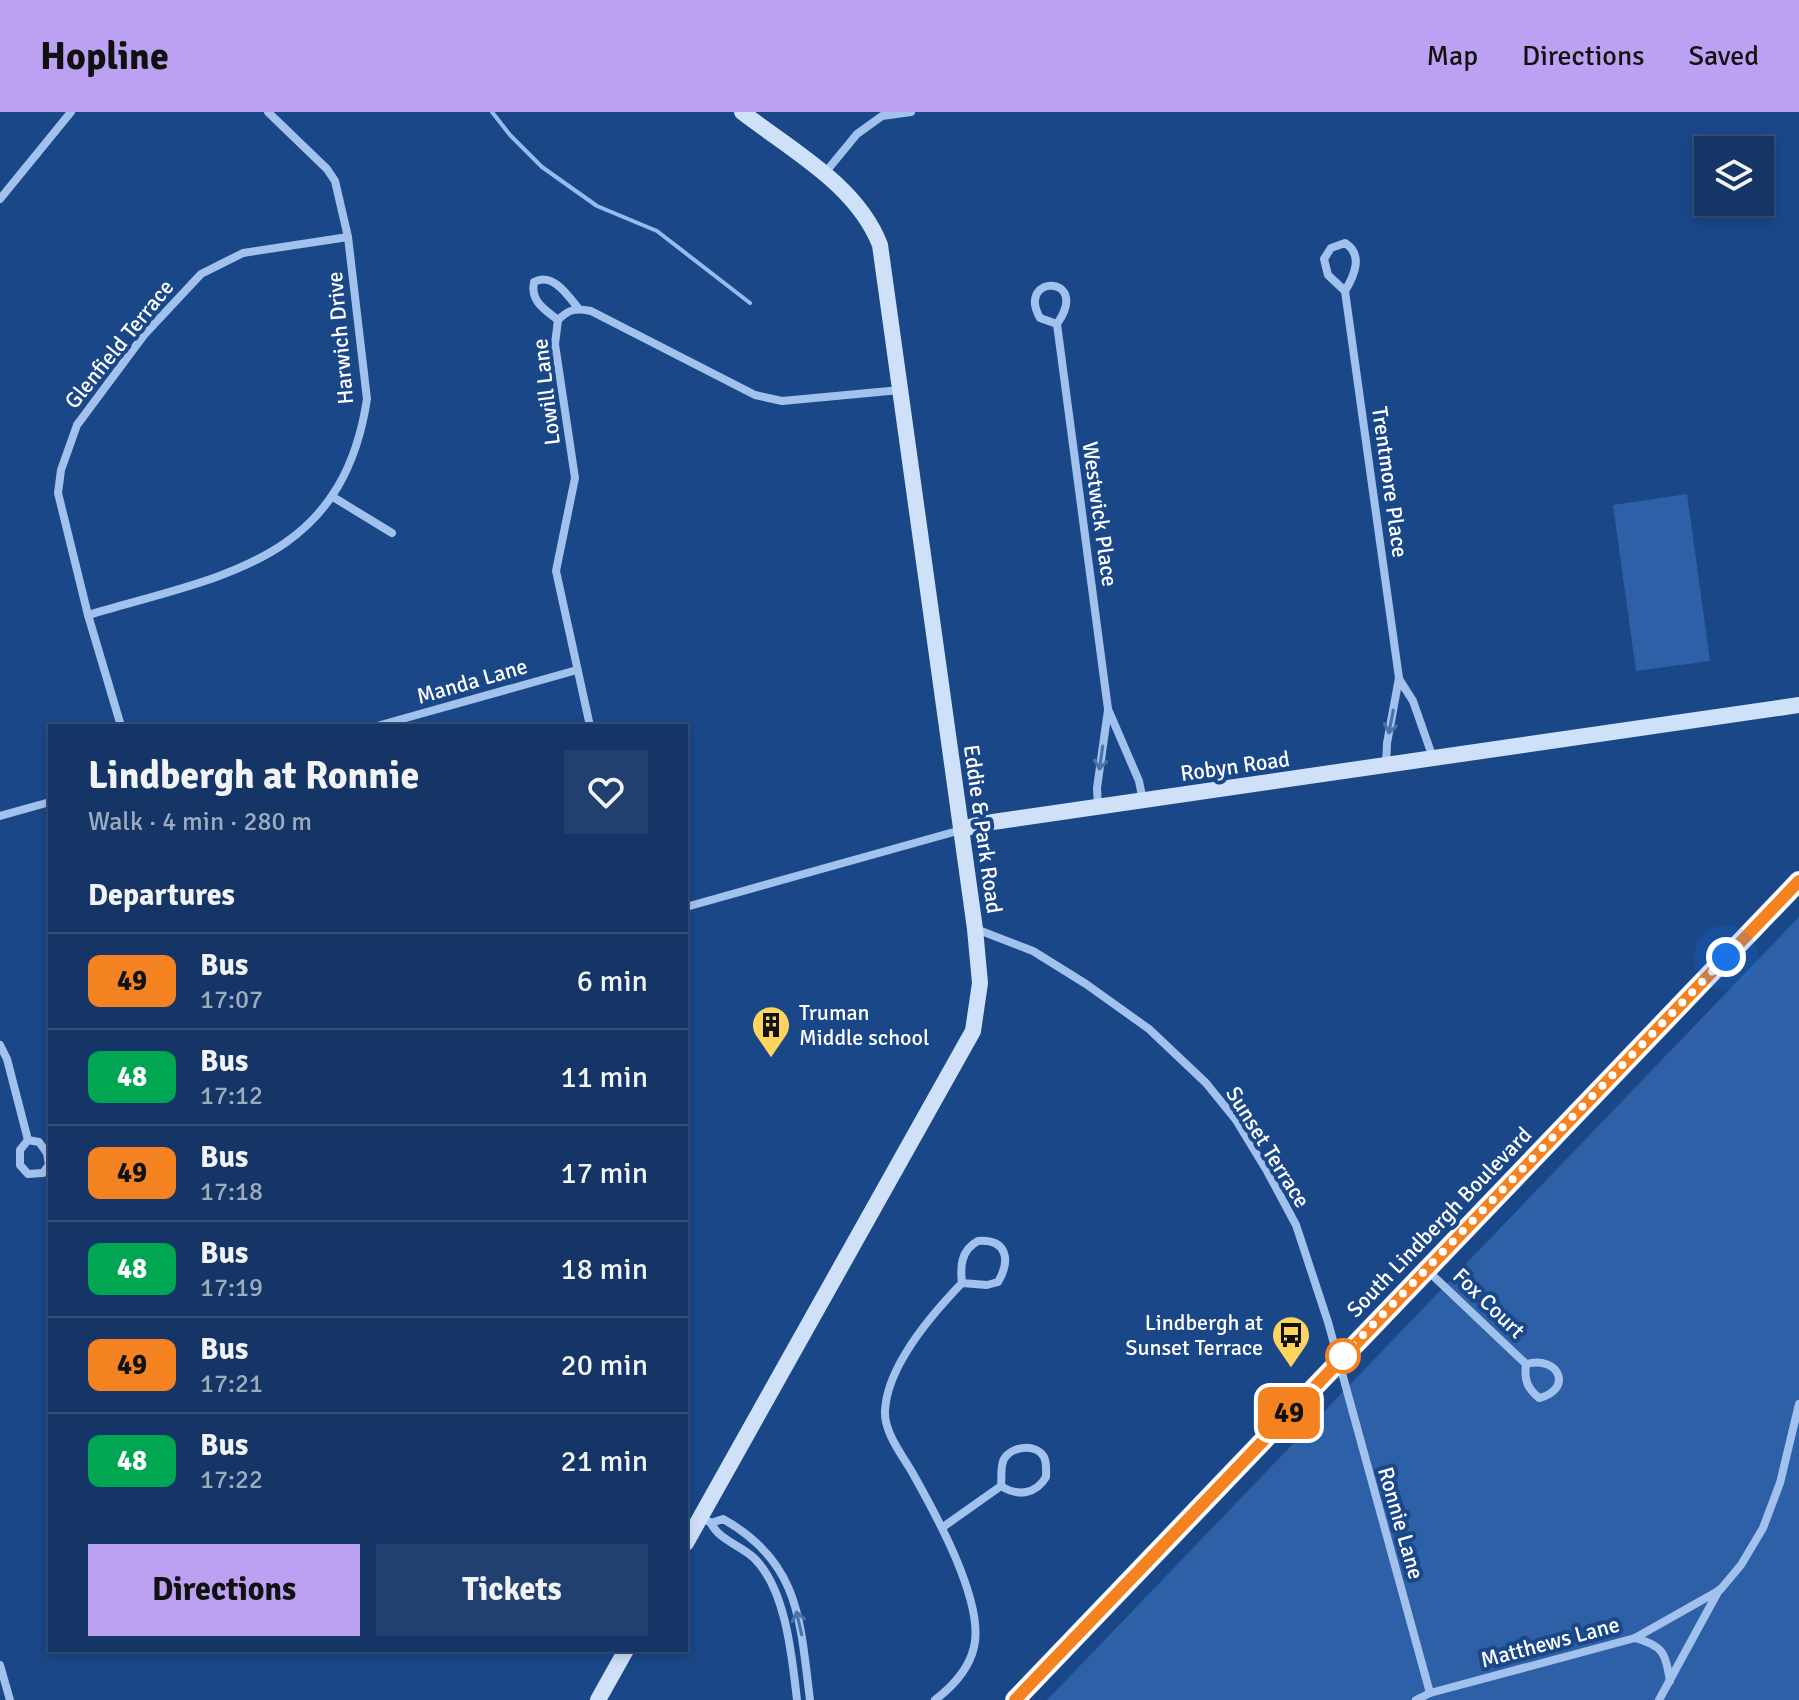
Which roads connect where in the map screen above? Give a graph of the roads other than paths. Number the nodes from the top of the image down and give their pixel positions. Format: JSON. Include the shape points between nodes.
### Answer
{"nodes":[{"id":1,"x":71,"y":112,"type":"edge"},
{"id":2,"x":268,"y":112,"type":"edge"},
{"id":3,"x":742,"y":112,"type":"edge"},
{"id":4,"x":911,"y":112,"type":"edge"},
{"id":5,"x":824,"y":175,"type":"junction"},
{"id":6,"x":0,"y":199,"type":"edge"},
{"id":7,"x":348,"y":237,"type":"junction"},
{"id":8,"x":1345,"y":291,"type":"junction"},
{"id":9,"x":578,"y":308,"type":"junction"},
{"id":10,"x":558,"y":320,"type":"junction"},
{"id":11,"x":1057,"y":324,"type":"junction"},
{"id":12,"x":901,"y":390,"type":"junction"},
{"id":13,"x":333,"y":497,"type":"junction"},
{"id":14,"x":392,"y":533,"type":"dead end"},
{"id":15,"x":88,"y":615,"type":"junction"},
{"id":16,"x":577,"y":670,"type":"junction"},
{"id":17,"x":1399,"y":678,"type":"junction"},
{"id":18,"x":1799,"y":705,"type":"edge"},
{"id":19,"x":1108,"y":709,"type":"junction"},
{"id":20,"x":120,"y":724,"type":"edge"},
{"id":21,"x":384,"y":724,"type":"edge"},
{"id":22,"x":590,"y":724,"type":"edge"},
{"id":23,"x":1433,"y":759,"type":"junction"},
{"id":24,"x":1386,"y":766,"type":"junction"},
{"id":25,"x":1143,"y":801,"type":"junction"},
{"id":26,"x":48,"y":803,"type":"edge"},
{"id":27,"x":1098,"y":808,"type":"junction"},
{"id":28,"x":0,"y":816,"type":"edge"},
{"id":29,"x":961,"y":830,"type":"junction"},
{"id":30,"x":1799,"y":881,"type":"edge"},
{"id":31,"x":688,"y":906,"type":"edge"},
{"id":32,"x":975,"y":929,"type":"junction"},
{"id":33,"x":0,"y":1045,"type":"edge"},
{"id":34,"x":28,"y":1140,"type":"junction"},
{"id":35,"x":48,"y":1159,"type":"edge"},
{"id":36,"x":48,"y":1166,"type":"edge"},
{"id":37,"x":1427,"y":1269,"type":"junction"},
{"id":38,"x":962,"y":1283,"type":"junction"},
{"id":39,"x":1338,"y":1361,"type":"junction"},
{"id":40,"x":1526,"y":1364,"type":"junction"},
{"id":41,"x":1799,"y":1404,"type":"edge"},
{"id":42,"x":1001,"y":1486,"type":"junction"},
{"id":43,"x":706,"y":1520,"type":"junction"},
{"id":44,"x":943,"y":1527,"type":"junction"},
{"id":45,"x":688,"y":1541,"type":"edge"},
{"id":46,"x":1720,"y":1590,"type":"junction"},
{"id":47,"x":1635,"y":1638,"type":"junction"},
{"id":48,"x":625,"y":1652,"type":"edge"},
{"id":49,"x":0,"y":1665,"type":"edge"},
{"id":50,"x":1670,"y":1682,"type":"junction"},
{"id":51,"x":1430,"y":1693,"type":"junction"},
{"id":52,"x":10,"y":1700,"type":"edge"},
{"id":53,"x":598,"y":1700,"type":"edge"},
{"id":54,"x":797,"y":1700,"type":"edge"},
{"id":55,"x":810,"y":1700,"type":"edge"},
{"id":56,"x":935,"y":1700,"type":"edge"},
{"id":57,"x":1015,"y":1700,"type":"edge"},
{"id":58,"x":1416,"y":1700,"type":"edge"},
{"id":59,"x":1659,"y":1700,"type":"edge"}],
"edges":[{"from":1,"to":6,"type":"street"},
{"from":2,"to":7,"type":"street","name":"Harwich Drive","via":[[335,181]]},
{"from":3,"to":5,"type":"street","name":"Eddie & Park Road"},
{"from":4,"to":5,"type":"street","via":[[882,116],[857,134]]},
{"from":5,"to":12,"type":"street","name":"Eddie & Park Road","via":[[868,218],[880,245]]},
{"from":7,"to":13,"type":"street","name":"Harwich Drive","via":[[367,399],[363,426]]},
{"from":7,"to":15,"type":"street","name":"Glenfield Terrace","via":[[243,253],[201,274],[92,402],[68,447],[58,493]]},
{"from":8,"to":8,"type":"street","name":"Trentmore Place","via":[[1328,275],[1324,259],[1331,248],[1345,243],[1352,248],[1356,266]]},
{"from":8,"to":17,"type":"street","name":"Trentmore Place"},
{"from":9,"to":10,"type":"street","name":"Lowill Lane"},
{"from":9,"to":10,"type":"street","via":[[548,279],[534,282],[538,304]]},
{"from":9,"to":12,"type":"street","via":[[755,395],[782,401]]},
{"from":10,"to":16,"type":"street","name":"Lowill Lane","via":[[555,344],[575,478],[556,571]]},
{"from":11,"to":11,"type":"street","name":"Westwick Place","via":[[1040,318],[1035,308],[1035,296],[1051,284],[1066,294],[1067,306]]},
{"from":11,"to":19,"type":"street","name":"Westwick Place"},
{"from":12,"to":29,"type":"street","name":"Eddie & Park Road"},
{"from":13,"to":14,"type":"street"},
{"from":13,"to":15,"type":"street","name":"Harwich Drive","via":[[308,525],[259,561]]},
{"from":15,"to":20,"type":"street","name":"Glenfield Terrace"},
{"from":16,"to":21,"type":"street","name":"Manda Lane"},
{"from":16,"to":22,"type":"street","name":"Lowill Lane"},
{"from":17,"to":23,"type":"street","name":"Trentmore Place","via":[[1413,701]]},
{"from":17,"to":24,"type":"street","name":"Trentmore Place","one_way":true},
{"from":18,"to":23,"type":"street","name":"Robyn Road"},
{"from":19,"to":25,"type":"street","name":"Westwick Place"},
{"from":19,"to":27,"type":"street","name":"Westwick Place","one_way":true},
{"from":23,"to":24,"type":"street","name":"Robyn Road"},
{"from":24,"to":25,"type":"street","name":"Robyn Road"},
{"from":25,"to":27,"type":"street","name":"Robyn Road"},
{"from":26,"to":28,"type":"street"},
{"from":27,"to":29,"type":"street","name":"Robyn Road"},
{"from":29,"to":31,"type":"street","name":"Robyn Road"},
{"from":29,"to":32,"type":"street","name":"Eddie & Park Road"},
{"from":30,"to":37,"type":"main road","name":"South Lindbergh Boulevard"},
{"from":32,"to":39,"type":"street","name":"Sunset Terrace","via":[[1033,951],[1086,984],[1149,1029],[1206,1083],[1236,1120],[1296,1225]]},
{"from":32,"to":43,"type":"street","name":"Eddie & Park Road","via":[[980,983],[973,1031]]},
{"from":33,"to":34,"type":"street"},
{"from":34,"to":35,"type":"street","via":[[39,1142]]},
{"from":34,"to":36,"type":"street","via":[[20,1150],[20,1165],[28,1174],[43,1173]]},
{"from":37,"to":39,"type":"main road","name":"South Lindbergh Boulevard"},
{"from":37,"to":40,"type":"street","name":"Fox Court"},
{"from":38,"to":38,"type":"street","via":[[998,1282],[1006,1269],[1002,1248],[987,1240],[970,1245],[961,1264]]},
{"from":38,"to":44,"type":"street","via":[[932,1313],[906,1356],[888,1391],[885,1415]]},
{"from":39,"to":51,"type":"street","name":"Ronnie Lane"},
{"from":39,"to":57,"type":"main road","name":"South Lindbergh Boulevard"},
{"from":40,"to":40,"type":"street","name":"Fox Court","via":[[1524,1379],[1531,1391],[1539,1398],[1551,1395],[1559,1376],[1553,1366],[1542,1361]]},
{"from":41,"to":46,"type":"street","name":"Matthews Lane","via":[[1763,1528]]},
{"from":42,"to":42,"type":"street","via":[[1010,1492],[1033,1491],[1046,1477],[1043,1456],[1028,1448],[1009,1454]]},
{"from":42,"to":44,"type":"street"},
{"from":43,"to":45,"type":"street","name":"Eddie & Park Road"},
{"from":43,"to":54,"type":"street","via":[[756,1560],[773,1588],[785,1623]]},
{"from":55,"to":43,"type":"street","one_way":true,"via":[[801,1626],[788,1584],[767,1551],[744,1530],[723,1519]]},
{"from":44,"to":56,"type":"street","via":[[969,1596],[976,1632],[968,1665]]},
{"from":46,"to":47,"type":"street","name":"Matthews Lane"},
{"from":46,"to":50,"type":"street"},
{"from":47,"to":50,"type":"street","via":[[1660,1648]]},
{"from":47,"to":51,"type":"street","name":"Matthews Lane"},
{"from":48,"to":53,"type":"street"},
{"from":49,"to":52,"type":"street"},
{"from":50,"to":59,"type":"street"},
{"from":51,"to":58,"type":"street","name":"Matthews Lane"}]}
